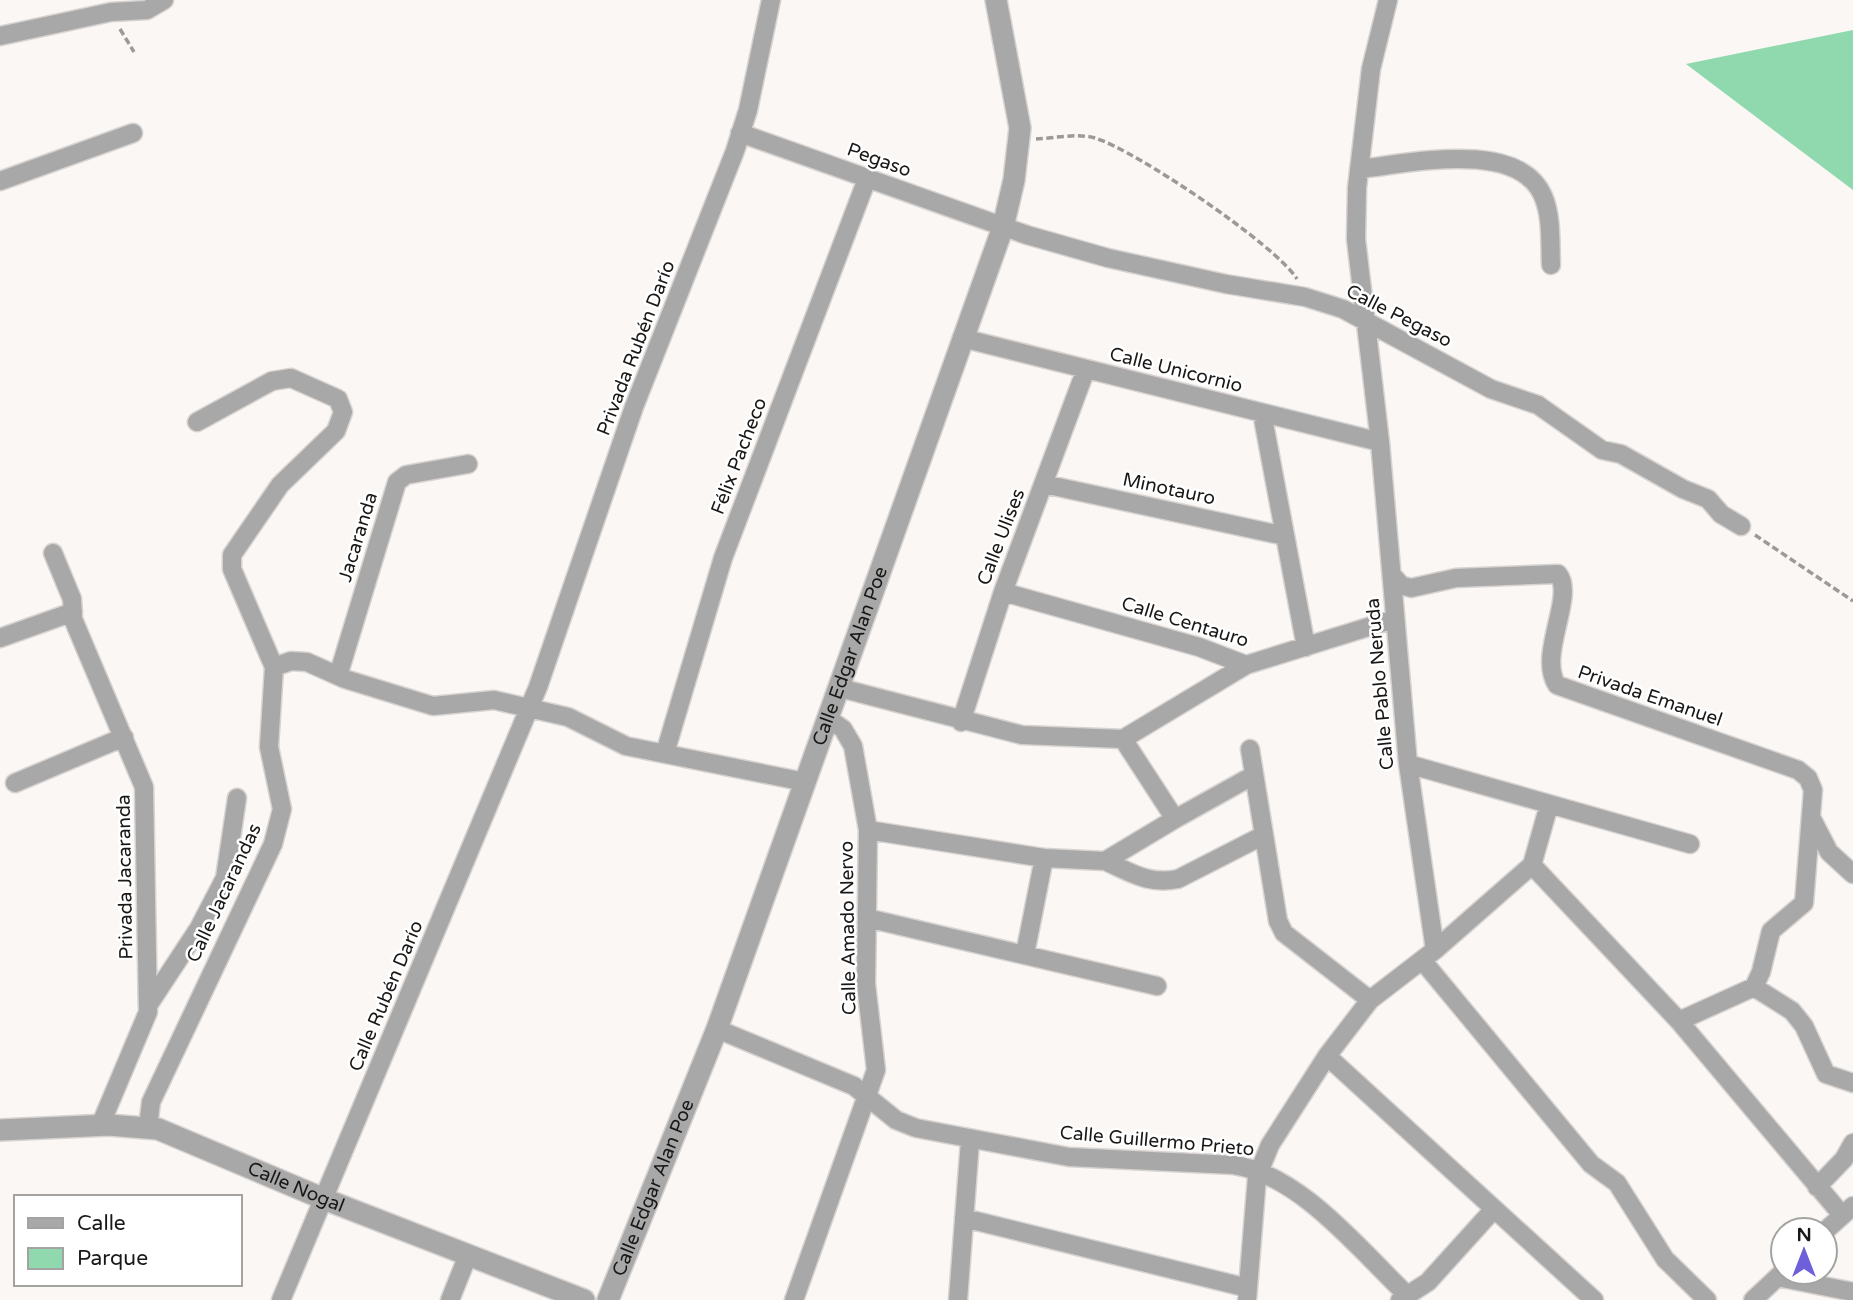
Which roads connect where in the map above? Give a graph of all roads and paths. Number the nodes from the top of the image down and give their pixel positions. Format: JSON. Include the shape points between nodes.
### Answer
{"nodes":[{"id":1,"x":163,"y":0,"type":"edge"},
{"id":2,"x":771,"y":0,"type":"edge"},
{"id":3,"x":996,"y":0,"type":"edge"},
{"id":4,"x":1388,"y":0,"type":"edge"},
{"id":5,"x":110,"y":6,"type":"edge"},
{"id":6,"x":0,"y":36,"type":"edge"},
{"id":7,"x":134,"y":52,"type":"dead end"},
{"id":8,"x":133,"y":133,"type":"dead end"},
{"id":9,"x":740,"y":133,"type":"junction"},
{"id":10,"x":1020,"y":140,"type":"junction"},
{"id":11,"x":1359,"y":169,"type":"junction"},
{"id":12,"x":867,"y":178,"type":"junction"},
{"id":13,"x":0,"y":181,"type":"edge"},
{"id":14,"x":1003,"y":227,"type":"junction"},
{"id":15,"x":1551,"y":265,"type":"dead end"},
{"id":16,"x":1305,"y":297,"type":"junction"},
{"id":17,"x":1365,"y":319,"type":"junction"},
{"id":18,"x":962,"y":338,"type":"junction"},
{"id":19,"x":1086,"y":369,"type":"junction"},
{"id":20,"x":1262,"y":413,"type":"junction"},
{"id":21,"x":197,"y":422,"type":"dead end"},
{"id":22,"x":1380,"y":442,"type":"junction"},
{"id":23,"x":468,"y":464,"type":"dead end"},
{"id":24,"x":1044,"y":484,"type":"junction"},
{"id":25,"x":1741,"y":526,"type":"joint"},
{"id":26,"x":1285,"y":536,"type":"junction"},
{"id":27,"x":53,"y":553,"type":"dead end"},
{"id":28,"x":1392,"y":575,"type":"junction"},
{"id":29,"x":1003,"y":592,"type":"junction"},
{"id":30,"x":1853,"y":601,"type":"edge"},
{"id":31,"x":73,"y":611,"type":"junction"},
{"id":32,"x":1394,"y":619,"type":"junction"},
{"id":33,"x":0,"y":638,"type":"edge"},
{"id":34,"x":1306,"y":647,"type":"junction"},
{"id":35,"x":1246,"y":665,"type":"junction"},
{"id":36,"x":274,"y":667,"type":"junction"},
{"id":37,"x":338,"y":676,"type":"junction"},
{"id":38,"x":840,"y":688,"type":"junction"},
{"id":39,"x":529,"y":709,"type":"junction"},
{"id":40,"x":829,"y":719,"type":"junction"},
{"id":41,"x":961,"y":722,"type":"junction"},
{"id":42,"x":124,"y":737,"type":"junction"},
{"id":43,"x":1123,"y":739,"type":"junction"},
{"id":44,"x":1250,"y":749,"type":"dead end"},
{"id":45,"x":665,"y":753,"type":"junction"},
{"id":46,"x":1408,"y":764,"type":"junction"},
{"id":47,"x":1254,"y":775,"type":"junction"},
{"id":48,"x":805,"y":782,"type":"junction"},
{"id":49,"x":15,"y":783,"type":"dead end"},
{"id":50,"x":237,"y":797,"type":"dead end"},
{"id":51,"x":1549,"y":805,"type":"junction"},
{"id":52,"x":1811,"y":817,"type":"junction"},
{"id":53,"x":1175,"y":819,"type":"junction"},
{"id":54,"x":868,"y":830,"type":"junction"},
{"id":55,"x":1264,"y":835,"type":"junction"},
{"id":56,"x":1690,"y":844,"type":"dead end"},
{"id":57,"x":1044,"y":858,"type":"junction"},
{"id":58,"x":1105,"y":862,"type":"junction"},
{"id":59,"x":1532,"y":865,"type":"junction"},
{"id":60,"x":1853,"y":874,"type":"edge"},
{"id":61,"x":867,"y":918,"type":"junction"},
{"id":62,"x":1025,"y":954,"type":"junction"},
{"id":63,"x":1428,"y":955,"type":"junction"},
{"id":64,"x":1157,"y":986,"type":"dead end"},
{"id":65,"x":1754,"y":987,"type":"junction"},
{"id":66,"x":1370,"y":1000,"type":"junction"},
{"id":67,"x":149,"y":1004,"type":"junction"},
{"id":68,"x":1679,"y":1021,"type":"junction"},
{"id":69,"x":717,"y":1030,"type":"junction"},
{"id":70,"x":1327,"y":1056,"type":"junction"},
{"id":71,"x":1853,"y":1083,"type":"edge"},
{"id":72,"x":869,"y":1096,"type":"junction"},
{"id":73,"x":100,"y":1126,"type":"junction"},
{"id":74,"x":148,"y":1127,"type":"junction"},
{"id":75,"x":0,"y":1130,"type":"edge"},
{"id":76,"x":970,"y":1141,"type":"junction"},
{"id":77,"x":1853,"y":1143,"type":"edge"},
{"id":78,"x":1259,"y":1170,"type":"junction"},
{"id":79,"x":1817,"y":1186,"type":"junction"},
{"id":80,"x":324,"y":1199,"type":"junction"},
{"id":81,"x":1494,"y":1209,"type":"junction"},
{"id":82,"x":1847,"y":1210,"type":"edge"},
{"id":83,"x":964,"y":1217,"type":"junction"},
{"id":84,"x":468,"y":1255,"type":"junction"},
{"id":85,"x":1769,"y":1285,"type":"edge"},
{"id":86,"x":1829,"y":1286,"type":"edge"},
{"id":87,"x":1853,"y":1292,"type":"edge"},
{"id":88,"x":1247,"y":1294,"type":"edge"},
{"id":89,"x":1403,"y":1297,"type":"edge"},
{"id":90,"x":281,"y":1300,"type":"edge"},
{"id":91,"x":450,"y":1300,"type":"edge"},
{"id":92,"x":584,"y":1300,"type":"edge"},
{"id":93,"x":608,"y":1300,"type":"edge"},
{"id":94,"x":794,"y":1300,"type":"edge"},
{"id":95,"x":958,"y":1300,"type":"edge"},
{"id":96,"x":1594,"y":1300,"type":"edge"},
{"id":97,"x":1707,"y":1300,"type":"edge"},
{"id":98,"x":1753,"y":1300,"type":"edge"}],
"edges":[{"from":1,"to":5,"type":"street","via":[[147,10]]},
{"from":2,"to":9,"type":"street","name":"Privada Rubén Darío"},
{"from":3,"to":10,"type":"street","name":"Calle Edgar Alan Poe"},
{"from":4,"to":11,"type":"street","name":"Calle Pablo Neruda","via":[[1372,61]]},
{"from":5,"to":6,"type":"street"},
{"from":5,"to":7,"type":"path"},
{"from":8,"to":13,"type":"street"},
{"from":9,"to":12,"type":"street","name":"Pegaso"},
{"from":9,"to":39,"type":"street","name":"Privada Rubén Darío","via":[[634,407]]},
{"from":10,"to":14,"type":"street","name":"Calle Edgar Alan Poe"},
{"from":10,"to":16,"type":"path","via":[[1093,137],[1159,172],[1277,256],[1296,276]]},
{"from":11,"to":15,"type":"street","via":[[1462,159],[1517,168],[1544,197]]},
{"from":11,"to":17,"type":"street","name":"Calle Pablo Neruda","via":[[1356,239]]},
{"from":12,"to":14,"type":"street","name":"Pegaso"},
{"from":12,"to":45,"type":"street","name":"Félix Pacheco","via":[[723,558]]},
{"from":14,"to":16,"type":"street","name":"Calle Pegaso","via":[[1108,258]]},
{"from":14,"to":18,"type":"street","name":"Calle Edgar Alan Poe"},
{"from":16,"to":17,"type":"street","name":"Calle Pegaso"},
{"from":17,"to":22,"type":"street","name":"Calle Pablo Neruda"},
{"from":17,"to":25,"type":"street","name":"Calle Pegaso","via":[[1491,389],[1547,410],[1602,450],[1621,454],[1708,499]]},
{"from":18,"to":19,"type":"street","name":"Calle Unicornio"},
{"from":18,"to":38,"type":"street","name":"Calle Edgar Alan Poe"},
{"from":19,"to":20,"type":"street","name":"Calle Unicornio"},
{"from":19,"to":24,"type":"street","name":"Calle Ulises"},
{"from":20,"to":22,"type":"street","name":"Calle Unicornio"},
{"from":20,"to":26,"type":"street"},
{"from":21,"to":36,"type":"street","via":[[284,377],[331,396],[341,405],[343,418],[336,431],[280,485],[232,555],[232,569]]},
{"from":22,"to":28,"type":"street","name":"Calle Pablo Neruda"},
{"from":23,"to":37,"type":"street","name":"Jacaranda","via":[[406,475],[397,482]]},
{"from":24,"to":26,"type":"street","name":"Minotauro"},
{"from":24,"to":29,"type":"street","name":"Calle Ulises"},
{"from":25,"to":30,"type":"path"},
{"from":26,"to":34,"type":"street"},
{"from":27,"to":31,"type":"street","name":"Privada Jacaranda"},
{"from":28,"to":32,"type":"street","name":"Calle Pablo Neruda"},
{"from":28,"to":52,"type":"street","name":"Privada Emanuel","via":[[1411,588],[1456,578],[1558,574],[1563,587],[1552,650],[1557,685],[1798,770],[1813,790]]},
{"from":29,"to":35,"type":"street","name":"Calle Centauro","via":[[1199,647]]},
{"from":29,"to":41,"type":"street","name":"Calle Ulises"},
{"from":31,"to":33,"type":"street"},
{"from":31,"to":42,"type":"street","name":"Privada Jacaranda"},
{"from":32,"to":34,"type":"street","name":"Calle Centauro"},
{"from":32,"to":46,"type":"street","name":"Calle Pablo Neruda"},
{"from":34,"to":35,"type":"street","name":"Calle Centauro"},
{"from":35,"to":43,"type":"street"},
{"from":36,"to":37,"type":"street","via":[[299,661]]},
{"from":36,"to":74,"type":"street","name":"Calle Jacarandas","via":[[269,747],[282,802],[278,826],[154,1095]]},
{"from":37,"to":39,"type":"street","via":[[433,706],[489,700]]},
{"from":38,"to":40,"type":"street","name":"Calle Edgar Alan Poe"},
{"from":38,"to":41,"type":"street"},
{"from":39,"to":45,"type":"street","via":[[568,717],[617,743]]},
{"from":39,"to":80,"type":"street","name":"Calle Rubén Darío"},
{"from":40,"to":48,"type":"street","name":"Calle Edgar Alan Poe"},
{"from":40,"to":54,"type":"street","name":"Calle Amado Nervo","via":[[843,729],[853,746]]},
{"from":41,"to":43,"type":"street","via":[[1022,735]]},
{"from":42,"to":49,"type":"street"},
{"from":42,"to":67,"type":"street","name":"Privada Jacaranda","via":[[144,787]]},
{"from":43,"to":53,"type":"street"},
{"from":44,"to":47,"type":"street"},
{"from":45,"to":48,"type":"street"},
{"from":46,"to":51,"type":"street"},
{"from":46,"to":63,"type":"street","name":"Calle Pablo Neruda"},
{"from":47,"to":53,"type":"street"},
{"from":47,"to":55,"type":"street"},
{"from":48,"to":69,"type":"street","name":"Calle Edgar Alan Poe"},
{"from":50,"to":67,"type":"street","via":[[225,878],[199,929]]},
{"from":51,"to":56,"type":"street"},
{"from":51,"to":59,"type":"street"},
{"from":52,"to":60,"type":"street","via":[[1829,852]]},
{"from":52,"to":65,"type":"street","name":"Privada Emanuel","via":[[1806,895],[1799,909],[1771,932]]},
{"from":53,"to":58,"type":"street"},
{"from":54,"to":57,"type":"street"},
{"from":54,"to":61,"type":"street","name":"Calle Amado Nervo"},
{"from":55,"to":58,"type":"street","via":[[1168,881],[1155,883]]},
{"from":55,"to":66,"type":"street","via":[[1284,933]]},
{"from":57,"to":58,"type":"street"},
{"from":57,"to":62,"type":"street"},
{"from":59,"to":63,"type":"street"},
{"from":59,"to":68,"type":"street"},
{"from":61,"to":62,"type":"street"},
{"from":61,"to":72,"type":"street","name":"Calle Amado Nervo","via":[[866,984],[876,1070]]},
{"from":62,"to":64,"type":"street"},
{"from":63,"to":66,"type":"street"},
{"from":63,"to":97,"type":"street","via":[[1591,1164],[1618,1183],[1655,1247]]},
{"from":65,"to":68,"type":"street"},
{"from":65,"to":71,"type":"street","via":[[1783,1005],[1804,1026],[1826,1074]]},
{"from":66,"to":70,"type":"street"},
{"from":67,"to":73,"type":"street","name":"Privada Jacaranda"},
{"from":68,"to":79,"type":"street"},
{"from":69,"to":72,"type":"street","name":"Calle Guillermo Prieto"},
{"from":69,"to":93,"type":"street","name":"Calle Edgar Alan Poe"},
{"from":70,"to":78,"type":"street"},
{"from":70,"to":81,"type":"street"},
{"from":72,"to":76,"type":"street","name":"Calle Guillermo Prieto","via":[[907,1125]]},
{"from":72,"to":94,"type":"street","name":"Calle Amado Nervo"},
{"from":73,"to":74,"type":"street","name":"Calle Nogal"},
{"from":73,"to":75,"type":"street","name":"Calle Nogal"},
{"from":74,"to":80,"type":"street","name":"Calle Nogal"},
{"from":76,"to":78,"type":"street","name":"Calle Guillermo Prieto","via":[[1069,1157]]},
{"from":76,"to":83,"type":"street"},
{"from":77,"to":79,"type":"street"},
{"from":78,"to":88,"type":"street"},
{"from":78,"to":89,"type":"street","name":"Calle Guillermo Prieto","via":[[1297,1190]]},
{"from":79,"to":82,"type":"street"},
{"from":80,"to":84,"type":"street","name":"Calle Nogal"},
{"from":80,"to":90,"type":"street","name":"Calle Rubén Darío"},
{"from":81,"to":89,"type":"street","via":[[1428,1282]]},
{"from":81,"to":96,"type":"street"},
{"from":83,"to":88,"type":"street"},
{"from":83,"to":95,"type":"street"},
{"from":84,"to":91,"type":"street"},
{"from":84,"to":92,"type":"street","name":"Calle Nogal"},
{"from":85,"to":98,"type":"street"},
{"from":86,"to":87,"type":"street"}]}
